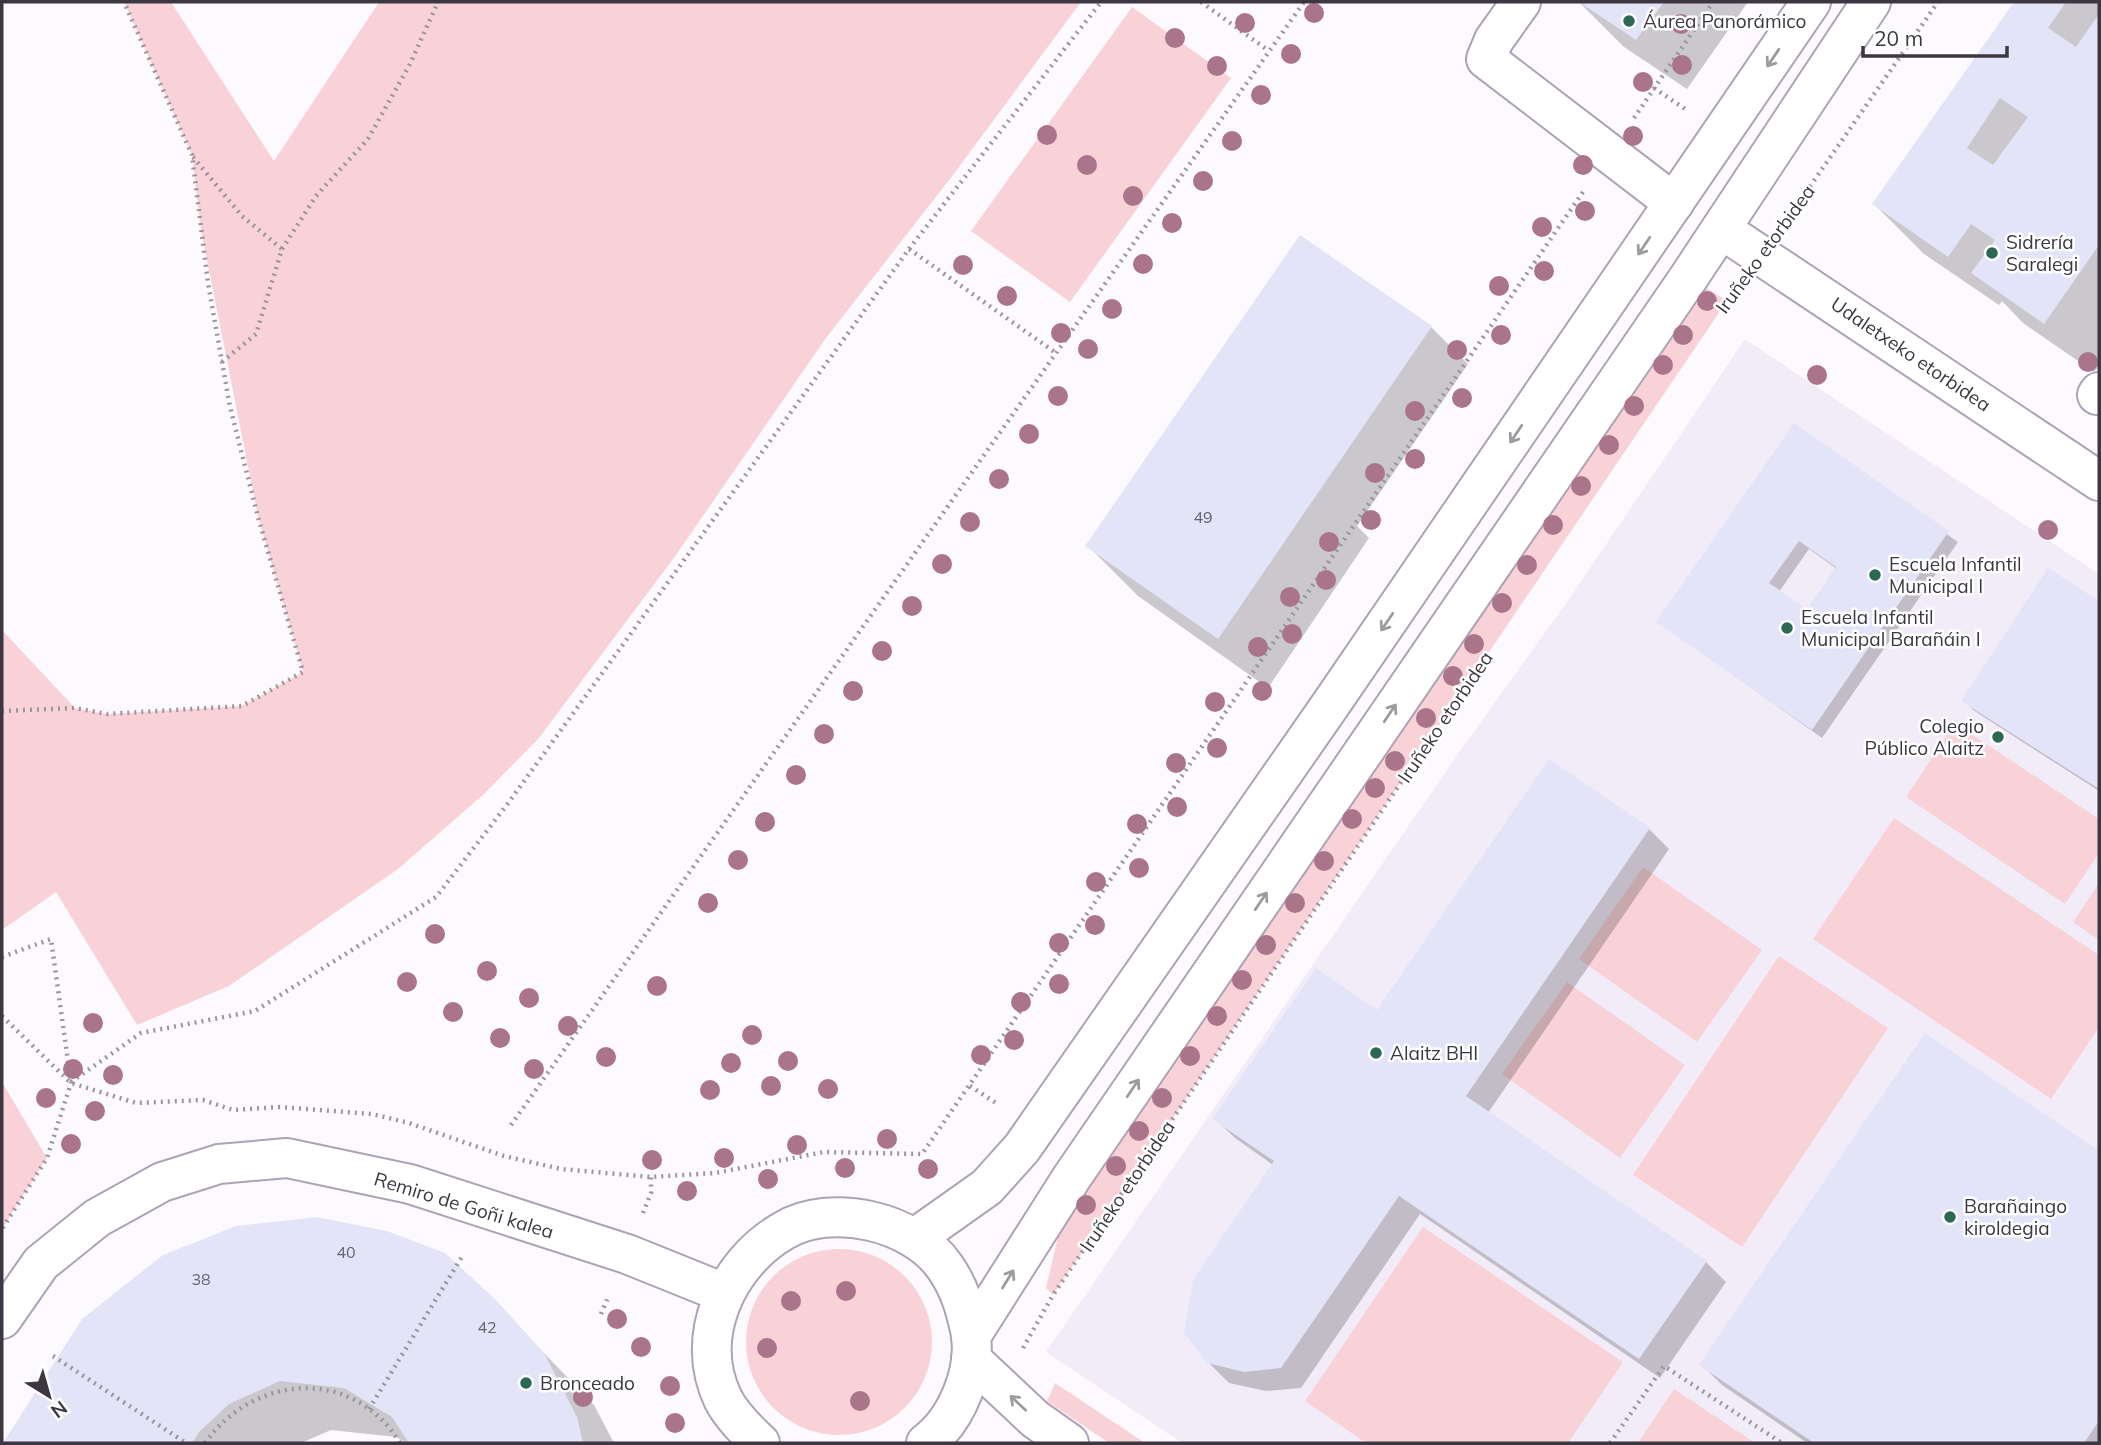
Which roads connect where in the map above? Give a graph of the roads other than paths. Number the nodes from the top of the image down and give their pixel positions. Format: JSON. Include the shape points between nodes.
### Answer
{"nodes":[{"id":1,"x":1521,"y":2,"type":"edge"},
{"id":2,"x":1811,"y":2,"type":"edge"},
{"id":3,"x":1871,"y":2,"type":"edge"},
{"id":4,"x":1674,"y":203,"type":"junction"},
{"id":5,"x":1721,"y":229,"type":"junction"},
{"id":6,"x":2099,"y":481,"type":"edge"},
{"id":7,"x":915,"y":1238,"type":"junction"},
{"id":8,"x":723,"y":1293,"type":"junction"},
{"id":9,"x":2,"y":1319,"type":"edge"},
{"id":10,"x":971,"y":1348,"type":"junction"},
{"id":11,"x":748,"y":1439,"type":"edge"},
{"id":12,"x":926,"y":1443,"type":"edge"},
{"id":13,"x":1069,"y":1443,"type":"edge"}],
"edges":[{"from":1,"to":4,"type":"main road","via":[[1486,59]]},
{"from":2,"to":4,"type":"main road","one_way":true},
{"from":3,"to":5,"type":"main road"},
{"from":4,"to":7,"type":"main road","one_way":true,"via":[[1021,1148],[987,1187]]},
{"from":5,"to":6,"type":"main road","name":"Udaletxeko etorbidea"},
{"from":10,"to":5,"type":"main road","one_way":true,"via":[[1072,1177]]},
{"from":7,"to":8,"type":"main road","via":[[873,1220],[829,1217],[785,1229],[748,1255]]},
{"from":7,"to":10,"type":"main road","via":[[944,1265],[963,1298]]},
{"from":8,"to":9,"type":"main road","name":"Remiro de Goñi kalea","via":[[626,1254],[411,1184],[287,1158],[219,1164],[162,1182],[97,1217],[41,1263]]},
{"from":8,"to":11,"type":"main road","via":[[713,1328],[713,1364],[723,1399]]},
{"from":10,"to":12,"type":"main road","via":[[960,1399],[937,1435]]},
{"from":13,"to":10,"type":"main road","one_way":true,"via":[[1002,1388]]}]}
